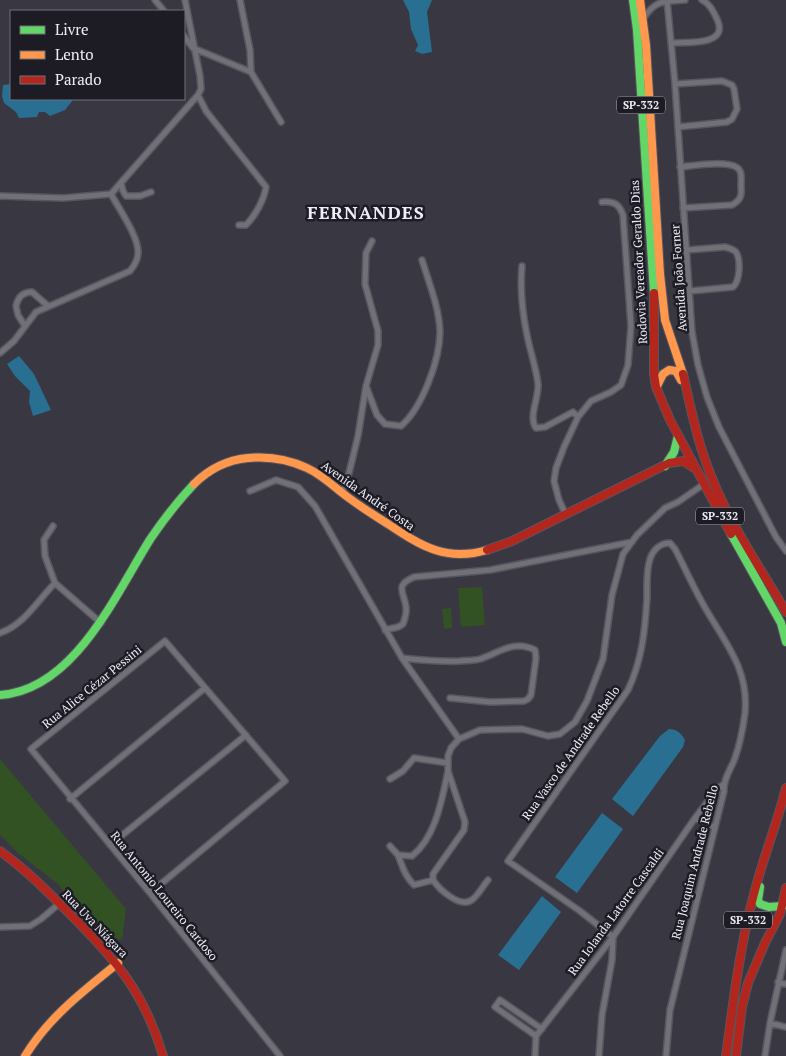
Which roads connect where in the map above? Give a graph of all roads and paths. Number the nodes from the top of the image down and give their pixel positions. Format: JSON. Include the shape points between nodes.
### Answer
{"nodes":[{"id":1,"x":155,"y":0,"type":"edge"},
{"id":2,"x":185,"y":0,"type":"edge"},
{"id":3,"x":240,"y":0,"type":"edge"},
{"id":4,"x":633,"y":0,"type":"edge"},
{"id":5,"x":640,"y":0,"type":"edge"},
{"id":6,"x":667,"y":0,"type":"edge"},
{"id":7,"x":685,"y":0,"type":"edge"},
{"id":8,"x":702,"y":0,"type":"edge"},
{"id":9,"x":163,"y":10,"type":"edge"},
{"id":10,"x":643,"y":19,"type":"junction"},
{"id":11,"x":672,"y":43,"type":"junction"},
{"id":12,"x":189,"y":46,"type":"edge"},
{"id":13,"x":251,"y":72,"type":"junction"},
{"id":14,"x":675,"y":84,"type":"junction"},
{"id":15,"x":198,"y":95,"type":"junction"},
{"id":16,"x":281,"y":122,"type":"dead end"},
{"id":17,"x":678,"y":127,"type":"junction"},
{"id":18,"x":680,"y":167,"type":"junction"},
{"id":19,"x":121,"y":183,"type":"junction"},
{"id":20,"x":151,"y":192,"type":"dead end"},
{"id":21,"x":111,"y":194,"type":"junction"},
{"id":22,"x":0,"y":196,"type":"edge"},
{"id":23,"x":602,"y":202,"type":"dead end"},
{"id":24,"x":683,"y":208,"type":"junction"},
{"id":25,"x":239,"y":225,"type":"dead end"},
{"id":26,"x":372,"y":241,"type":"dead end"},
{"id":27,"x":687,"y":250,"type":"junction"},
{"id":28,"x":422,"y":260,"type":"dead end"},
{"id":29,"x":522,"y":266,"type":"dead end"},
{"id":30,"x":690,"y":291,"type":"junction"},
{"id":31,"x":48,"y":306,"type":"junction"},
{"id":32,"x":24,"y":326,"type":"junction"},
{"id":33,"x":0,"y":353,"type":"edge"},
{"id":34,"x":366,"y":386,"type":"junction"},
{"id":35,"x":656,"y":387,"type":"junction"},
{"id":36,"x":688,"y":393,"type":"junction"},
{"id":37,"x":578,"y":417,"type":"junction"},
{"id":38,"x":678,"y":434,"type":"junction"},
{"id":39,"x":664,"y":466,"type":"junction"},
{"id":40,"x":696,"y":469,"type":"junction"},
{"id":41,"x":704,"y":484,"type":"junction"},
{"id":42,"x":250,"y":491,"type":"dead end"},
{"id":43,"x":342,"y":493,"type":"junction"},
{"id":44,"x":565,"y":513,"type":"junction"},
{"id":45,"x":53,"y":526,"type":"dead end"},
{"id":46,"x":776,"y":537,"type":"junction"},
{"id":47,"x":632,"y":542,"type":"junction"},
{"id":48,"x":670,"y":543,"type":"joint"},
{"id":49,"x":786,"y":543,"type":"edge"},
{"id":50,"x":786,"y":551,"type":"edge"},
{"id":51,"x":56,"y":583,"type":"junction"},
{"id":52,"x":786,"y":612,"type":"edge"},
{"id":53,"x":101,"y":623,"type":"junction"},
{"id":54,"x":385,"y":630,"type":"junction"},
{"id":55,"x":0,"y":633,"type":"edge"},
{"id":56,"x":786,"y":642,"type":"edge"},
{"id":57,"x":402,"y":658,"type":"junction"},
{"id":58,"x":205,"y":688,"type":"junction"},
{"id":59,"x":0,"y":695,"type":"edge"},
{"id":60,"x":450,"y":698,"type":"dead end"},
{"id":61,"x":246,"y":735,"type":"junction"},
{"id":62,"x":459,"y":739,"type":"junction"},
{"id":63,"x":31,"y":749,"type":"joint"},
{"id":64,"x":448,"y":763,"type":"junction"},
{"id":65,"x":448,"y":771,"type":"junction"},
{"id":66,"x":390,"y":779,"type":"dead end"},
{"id":67,"x":724,"y":784,"type":"junction"},
{"id":68,"x":786,"y":788,"type":"edge"},
{"id":69,"x":70,"y":798,"type":"junction"},
{"id":70,"x":694,"y":818,"type":"junction"},
{"id":71,"x":714,"y":827,"type":"junction"},
{"id":72,"x":110,"y":845,"type":"junction"},
{"id":73,"x":390,"y":846,"type":"dead end"},
{"id":74,"x":0,"y":851,"type":"edge"},
{"id":75,"x":398,"y":854,"type":"junction"},
{"id":76,"x":760,"y":873,"type":"junction"},
{"id":77,"x":432,"y":880,"type":"junction"},
{"id":78,"x":488,"y":880,"type":"dead end"},
{"id":79,"x":786,"y":888,"type":"edge"},
{"id":80,"x":150,"y":893,"type":"junction"},
{"id":81,"x":60,"y":904,"type":"junction"},
{"id":82,"x":783,"y":906,"type":"junction"},
{"id":83,"x":0,"y":928,"type":"edge"},
{"id":84,"x":613,"y":937,"type":"junction"},
{"id":85,"x":786,"y":950,"type":"edge"},
{"id":86,"x":118,"y":963,"type":"junction"},
{"id":87,"x":778,"y":982,"type":"junction"},
{"id":88,"x":786,"y":984,"type":"edge"},
{"id":89,"x":770,"y":1023,"type":"junction"},
{"id":90,"x":786,"y":1027,"type":"edge"},
{"id":91,"x":542,"y":1029,"type":"junction"},
{"id":92,"x":536,"y":1036,"type":"junction"},
{"id":93,"x":25,"y":1056,"type":"edge"},
{"id":94,"x":163,"y":1056,"type":"edge"},
{"id":95,"x":280,"y":1056,"type":"edge"},
{"id":96,"x":534,"y":1056,"type":"edge"},
{"id":97,"x":599,"y":1056,"type":"edge"},
{"id":98,"x":666,"y":1056,"type":"edge"},
{"id":99,"x":726,"y":1056,"type":"edge"},
{"id":100,"x":736,"y":1056,"type":"edge"},
{"id":101,"x":765,"y":1056,"type":"edge"}],
"edges":[{"from":1,"to":9,"type":"street"},
{"from":2,"to":12,"type":"street"},
{"from":3,"to":13,"type":"street"},
{"from":4,"to":35,"type":"main road","name":"Rodovia Vereador Geraldo Dias","number":"SP-332","via":[[654,304]]},
{"from":5,"to":10,"type":"main road","name":"Rodovia Vereador Geraldo Dias","number":"SP-332"},
{"from":6,"to":7,"type":"street"},
{"from":6,"to":10,"type":"street","via":[[652,6]]},
{"from":6,"to":11,"type":"street","name":"Avenida João Forner"},
{"from":8,"to":11,"type":"street","via":[[708,3],[718,22],[718,34],[710,40]]},
{"from":10,"to":36,"type":"main road","name":"Rodovia Vereador Geraldo Dias","number":"SP-332","via":[[662,300]]},
{"from":11,"to":14,"type":"street","name":"Avenida João Forner"},
{"from":12,"to":13,"type":"street"},
{"from":12,"to":15,"type":"street","via":[[200,76]]},
{"from":13,"to":16,"type":"street"},
{"from":14,"to":17,"type":"street","name":"Avenida João Forner"},
{"from":14,"to":17,"type":"street","via":[[728,82],[734,89],[737,110],[727,122]]},
{"from":15,"to":19,"type":"street"},
{"from":15,"to":25,"type":"street","via":[[206,111],[266,187],[254,215],[246,225]]},
{"from":17,"to":18,"type":"street","name":"Avenida João Forner"},
{"from":18,"to":24,"type":"street","name":"Avenida João Forner"},
{"from":18,"to":24,"type":"street","via":[[728,163],[741,172],[742,194],[736,203]]},
{"from":19,"to":20,"type":"street","via":[[126,196]]},
{"from":19,"to":21,"type":"street"},
{"from":21,"to":22,"type":"street","via":[[63,198]]},
{"from":21,"to":31,"type":"street","via":[[136,242],[138,251],[134,266],[130,271]]},
{"from":23,"to":37,"type":"street","via":[[617,205],[623,215],[631,326],[628,365],[621,384],[591,401]]},
{"from":24,"to":27,"type":"street","name":"Avenida João Forner"},
{"from":26,"to":34,"type":"street","via":[[366,254],[365,284],[378,331],[378,344]]},
{"from":27,"to":30,"type":"street","name":"Avenida João Forner"},
{"from":27,"to":30,"type":"street","via":[[725,247],[738,256],[739,278],[733,287]]},
{"from":28,"to":34,"type":"street","via":[[440,332],[426,389],[410,418],[400,426],[386,424],[377,415]]},
{"from":29,"to":37,"type":"street","via":[[522,308],[537,372],[538,394],[532,415],[533,425],[545,428],[573,412]]},
{"from":30,"to":46,"type":"street","name":"Avenida João Forner","via":[[692,332],[707,397]]},
{"from":31,"to":32,"type":"street","via":[[36,312]]},
{"from":31,"to":32,"type":"street","via":[[32,292],[20,296],[16,306]]},
{"from":32,"to":33,"type":"street"},
{"from":34,"to":43,"type":"street","via":[[358,436]]},
{"from":35,"to":36,"type":"main road","via":[[666,371],[673,370],[679,374]]},
{"from":35,"to":38,"type":"main road","name":"Rodovia Vereador Geraldo Dias","number":"SP-332"},
{"from":36,"to":52,"type":"main road","name":"Rodovia Vereador Geraldo Dias","number":"SP-332","via":[[712,479]]},
{"from":37,"to":44,"type":"street","via":[[556,468],[554,481]]},
{"from":38,"to":39,"type":"main road","via":[[676,450]]},
{"from":38,"to":40,"type":"main road","name":"Rodovia Vereador Geraldo Dias","number":"SP-332"},
{"from":39,"to":40,"type":"main road","name":"Avenida André Costa","via":[[680,461]]},
{"from":39,"to":44,"type":"main road","name":"Avenida André Costa"},
{"from":40,"to":41,"type":"main road","name":"Rodovia Vereador Geraldo Dias","number":"SP-332"},
{"from":41,"to":47,"type":"street","via":[[665,508]]},
{"from":41,"to":56,"type":"main road","name":"Rodovia Vereador Geraldo Dias","number":"SP-332","via":[[781,623]]},
{"from":42,"to":54,"type":"street","via":[[276,480],[298,488],[315,506]]},
{"from":43,"to":44,"type":"main road","name":"Avenida André Costa","via":[[427,549],[457,555],[498,547]]},
{"from":43,"to":53,"type":"main road","name":"Avenida André Costa","via":[[309,469],[282,459],[256,456],[227,461],[198,480],[178,501]]},
{"from":45,"to":51,"type":"street","via":[[44,540],[45,556]]},
{"from":46,"to":49,"type":"street"},
{"from":46,"to":50,"type":"street","name":"Avenida João Forner"},
{"from":47,"to":54,"type":"street","via":[[490,570],[414,577],[402,586],[406,608],[403,624]]},
{"from":47,"to":62,"type":"street","via":[[623,554],[612,595],[603,659],[575,722],[560,734],[548,736],[522,729],[480,730]]},
{"from":48,"to":67,"type":"street","name":"Rua Joaquim Andrade Rebello","via":[[738,664],[745,689],[745,713],[739,742]]},
{"from":48,"to":84,"type":"street","name":"Rua Vasco de Andrade Rebello","via":[[658,546],[650,560],[643,644],[628,690],[508,861]]},
{"from":51,"to":53,"type":"street"},
{"from":51,"to":55,"type":"street","via":[[22,621]]},
{"from":53,"to":59,"type":"main road","name":"Avenida André Costa","via":[[50,678],[22,692]]},
{"from":54,"to":57,"type":"street"},
{"from":57,"to":60,"type":"street","via":[[437,662],[478,660],[504,648],[516,646],[534,650],[536,658],[528,699],[490,702]]},
{"from":57,"to":62,"type":"street"},
{"from":58,"to":61,"type":"street"},
{"from":58,"to":63,"type":"street","name":"Rua Alice Cézar Pessini","via":[[165,641]]},
{"from":58,"to":69,"type":"street"},
{"from":61,"to":72,"type":"street"},
{"from":61,"to":80,"type":"street","via":[[285,780]]},
{"from":62,"to":64,"type":"street","via":[[451,748]]},
{"from":63,"to":69,"type":"street","name":"Rua Antonio Loureiro Cardoso"},
{"from":64,"to":65,"type":"street"},
{"from":64,"to":66,"type":"street","via":[[414,758],[403,771]]},
{"from":65,"to":75,"type":"street","via":[[434,822],[424,842],[412,856]]},
{"from":65,"to":77,"type":"street","via":[[465,822],[464,830]]},
{"from":67,"to":70,"type":"street","name":"Rua Iolanda Latorre Cascaldi"},
{"from":67,"to":71,"type":"street","name":"Rua Joaquim Andrade Rebello"},
{"from":68,"to":76,"type":"main road","number":"SP-332"},
{"from":69,"to":72,"type":"street","name":"Rua Antonio Loureiro Cardoso"},
{"from":70,"to":71,"type":"street"},
{"from":70,"to":84,"type":"street","name":"Rua Iolanda Latorre Cascaldi"},
{"from":71,"to":98,"type":"street","name":"Rua Joaquim Andrade Rebello","via":[[670,1010]]},
{"from":72,"to":80,"type":"street","name":"Rua Antonio Loureiro Cardoso"},
{"from":73,"to":75,"type":"street"},
{"from":74,"to":81,"type":"main road","name":"Rua Uva Niágara"},
{"from":75,"to":77,"type":"street","via":[[414,885]]},
{"from":76,"to":82,"type":"main road","via":[[760,904]]},
{"from":76,"to":99,"type":"main road","number":"SP-332","via":[[749,912]]},
{"from":77,"to":78,"type":"street","via":[[445,894],[468,902]]},
{"from":79,"to":82,"type":"main road","number":"SP-332"},
{"from":80,"to":95,"type":"street","name":"Rua Antonio Loureiro Cardoso"},
{"from":81,"to":83,"type":"street","via":[[30,926]]},
{"from":81,"to":86,"type":"main road","name":"Rua Uva Niágara"},
{"from":82,"to":100,"type":"main road","number":"SP-332","via":[[748,983]]},
{"from":84,"to":91,"type":"street","name":"Rua Iolanda Latorre Cascaldi"},
{"from":84,"to":97,"type":"street"},
{"from":85,"to":87,"type":"street"},
{"from":86,"to":93,"type":"main road","via":[[63,1007]]},
{"from":86,"to":94,"type":"main road","name":"Rua Uva Niágara","via":[[150,1016]]},
{"from":87,"to":88,"type":"street"},
{"from":87,"to":89,"type":"street"},
{"from":89,"to":90,"type":"street"},
{"from":89,"to":101,"type":"street"},
{"from":91,"to":92,"type":"street","name":"Rua Iolanda Latorre Cascaldi"},
{"from":91,"to":92,"type":"street","via":[[500,1000],[495,1007]]},
{"from":92,"to":96,"type":"street"}]}
